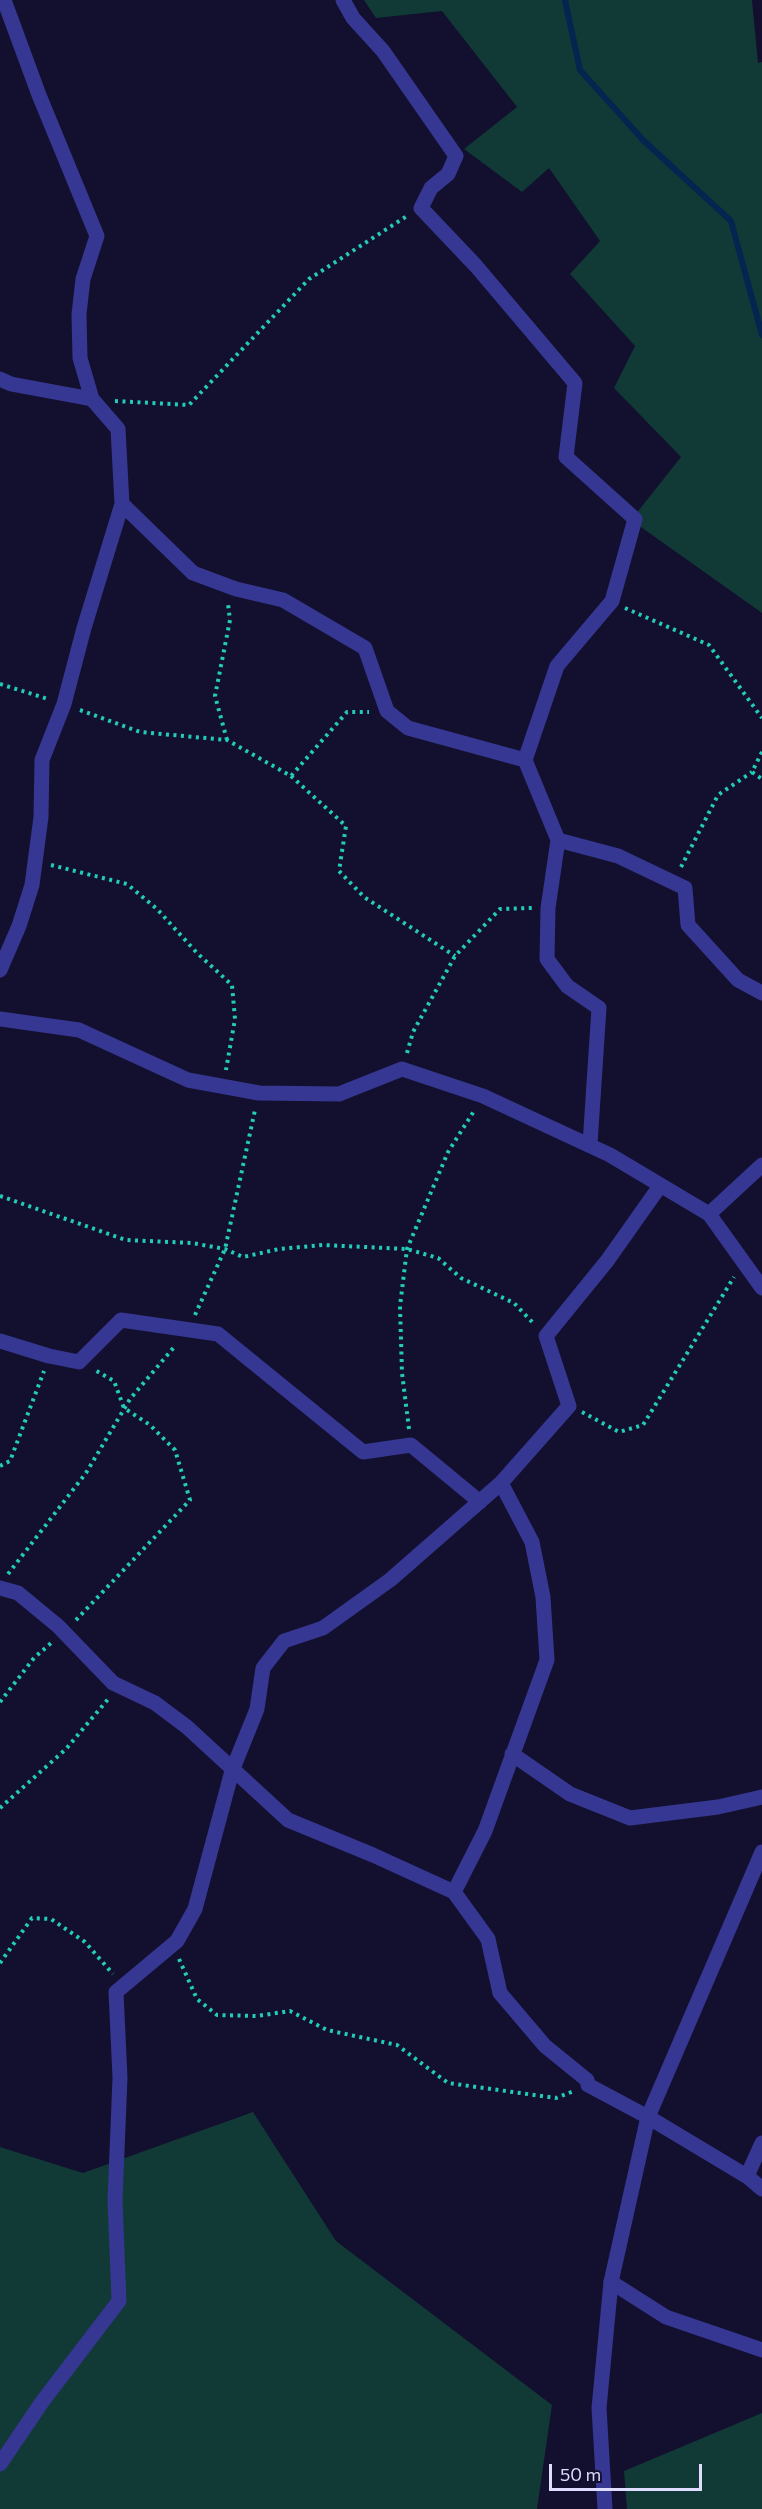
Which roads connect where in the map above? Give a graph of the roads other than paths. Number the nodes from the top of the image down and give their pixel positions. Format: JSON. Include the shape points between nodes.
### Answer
{"nodes":[{"id":1,"x":4,"y":0,"type":"edge"},
{"id":2,"x":343,"y":0,"type":"edge"},
{"id":3,"x":0,"y":379,"type":"edge"},
{"id":4,"x":92,"y":399,"type":"junction"},
{"id":5,"x":122,"y":504,"type":"junction"},
{"id":6,"x":525,"y":760,"type":"junction"},
{"id":7,"x":558,"y":840,"type":"junction"},
{"id":8,"x":0,"y":970,"type":"edge"},
{"id":9,"x":762,"y":993,"type":"edge"},
{"id":10,"x":0,"y":1019,"type":"edge"},
{"id":11,"x":590,"y":1144,"type":"junction"},
{"id":12,"x":762,"y":1165,"type":"edge"},
{"id":13,"x":660,"y":1186,"type":"junction"},
{"id":14,"x":709,"y":1214,"type":"junction"},
{"id":15,"x":762,"y":1288,"type":"edge"},
{"id":16,"x":0,"y":1341,"type":"edge"},
{"id":17,"x":501,"y":1483,"type":"junction"},
{"id":18,"x":480,"y":1502,"type":"junction"},
{"id":19,"x":4,"y":1582,"type":"edge"},
{"id":20,"x":512,"y":1754,"type":"junction"},
{"id":21,"x":232,"y":1771,"type":"junction"},
{"id":22,"x":762,"y":1797,"type":"edge"},
{"id":23,"x":762,"y":1852,"type":"edge"},
{"id":24,"x":454,"y":1892,"type":"junction"},
{"id":25,"x":648,"y":2117,"type":"junction"},
{"id":26,"x":762,"y":2143,"type":"edge"},
{"id":27,"x":747,"y":2176,"type":"junction"},
{"id":28,"x":762,"y":2189,"type":"edge"},
{"id":29,"x":611,"y":2282,"type":"junction"},
{"id":30,"x":762,"y":2350,"type":"edge"},
{"id":31,"x":0,"y":2464,"type":"edge"},
{"id":32,"x":605,"y":2509,"type":"edge"}],
"edges":[{"from":1,"to":4,"type":"street","via":[[97,236],[82,279],[79,314],[80,358]]},
{"from":2,"to":6,"type":"street","via":[[456,156],[448,174],[431,188],[421,208],[575,383],[566,457],[635,519],[612,602],[556,666]]},
{"from":3,"to":4,"type":"street"},
{"from":4,"to":5,"type":"street","via":[[118,429]]},
{"from":5,"to":6,"type":"street","via":[[193,573],[282,600],[366,648],[387,711],[408,728]]},
{"from":5,"to":8,"type":"street","via":[[64,704],[42,760],[41,817],[32,885],[20,926]]},
{"from":6,"to":7,"type":"street"},
{"from":7,"to":9,"type":"street","via":[[618,856],[686,888],[688,925],[738,981]]},
{"from":7,"to":11,"type":"street","via":[[548,908],[548,959],[567,986],[599,1008]]},
{"from":10,"to":11,"type":"street","via":[[79,1030],[188,1080],[259,1093],[339,1094],[402,1069],[483,1096]]},
{"from":11,"to":13,"type":"street"},
{"from":12,"to":14,"type":"street"},
{"from":13,"to":14,"type":"street"},
{"from":13,"to":17,"type":"street","via":[[607,1261],[546,1336],[569,1406]]},
{"from":14,"to":15,"type":"street"},
{"from":16,"to":18,"type":"street","via":[[79,1362],[121,1320],[219,1334],[363,1452],[411,1444]]},
{"from":17,"to":18,"type":"street"},
{"from":17,"to":20,"type":"street","via":[[532,1542],[543,1598],[547,1660]]},
{"from":18,"to":21,"type":"street","via":[[390,1580],[323,1628],[284,1641],[263,1668],[257,1709]]},
{"from":19,"to":21,"type":"street","via":[[64,1632],[116,1685],[155,1703],[187,1727]]},
{"from":20,"to":22,"type":"street","via":[[570,1794],[630,1818]]},
{"from":20,"to":24,"type":"street","via":[[485,1831]]},
{"from":21,"to":24,"type":"street","via":[[288,1820]]},
{"from":21,"to":31,"type":"street","via":[[195,1909],[172,1944],[116,1992],[120,2078],[115,2200],[120,2301]]},
{"from":23,"to":25,"type":"street"},
{"from":24,"to":25,"type":"street","via":[[488,1939],[500,1993],[545,2046],[587,2080],[588,2085]]},
{"from":25,"to":27,"type":"street"},
{"from":25,"to":29,"type":"street"},
{"from":26,"to":27,"type":"street"},
{"from":27,"to":28,"type":"street"},
{"from":29,"to":30,"type":"street","via":[[666,2317]]},
{"from":29,"to":32,"type":"street","via":[[599,2408]]}]}
